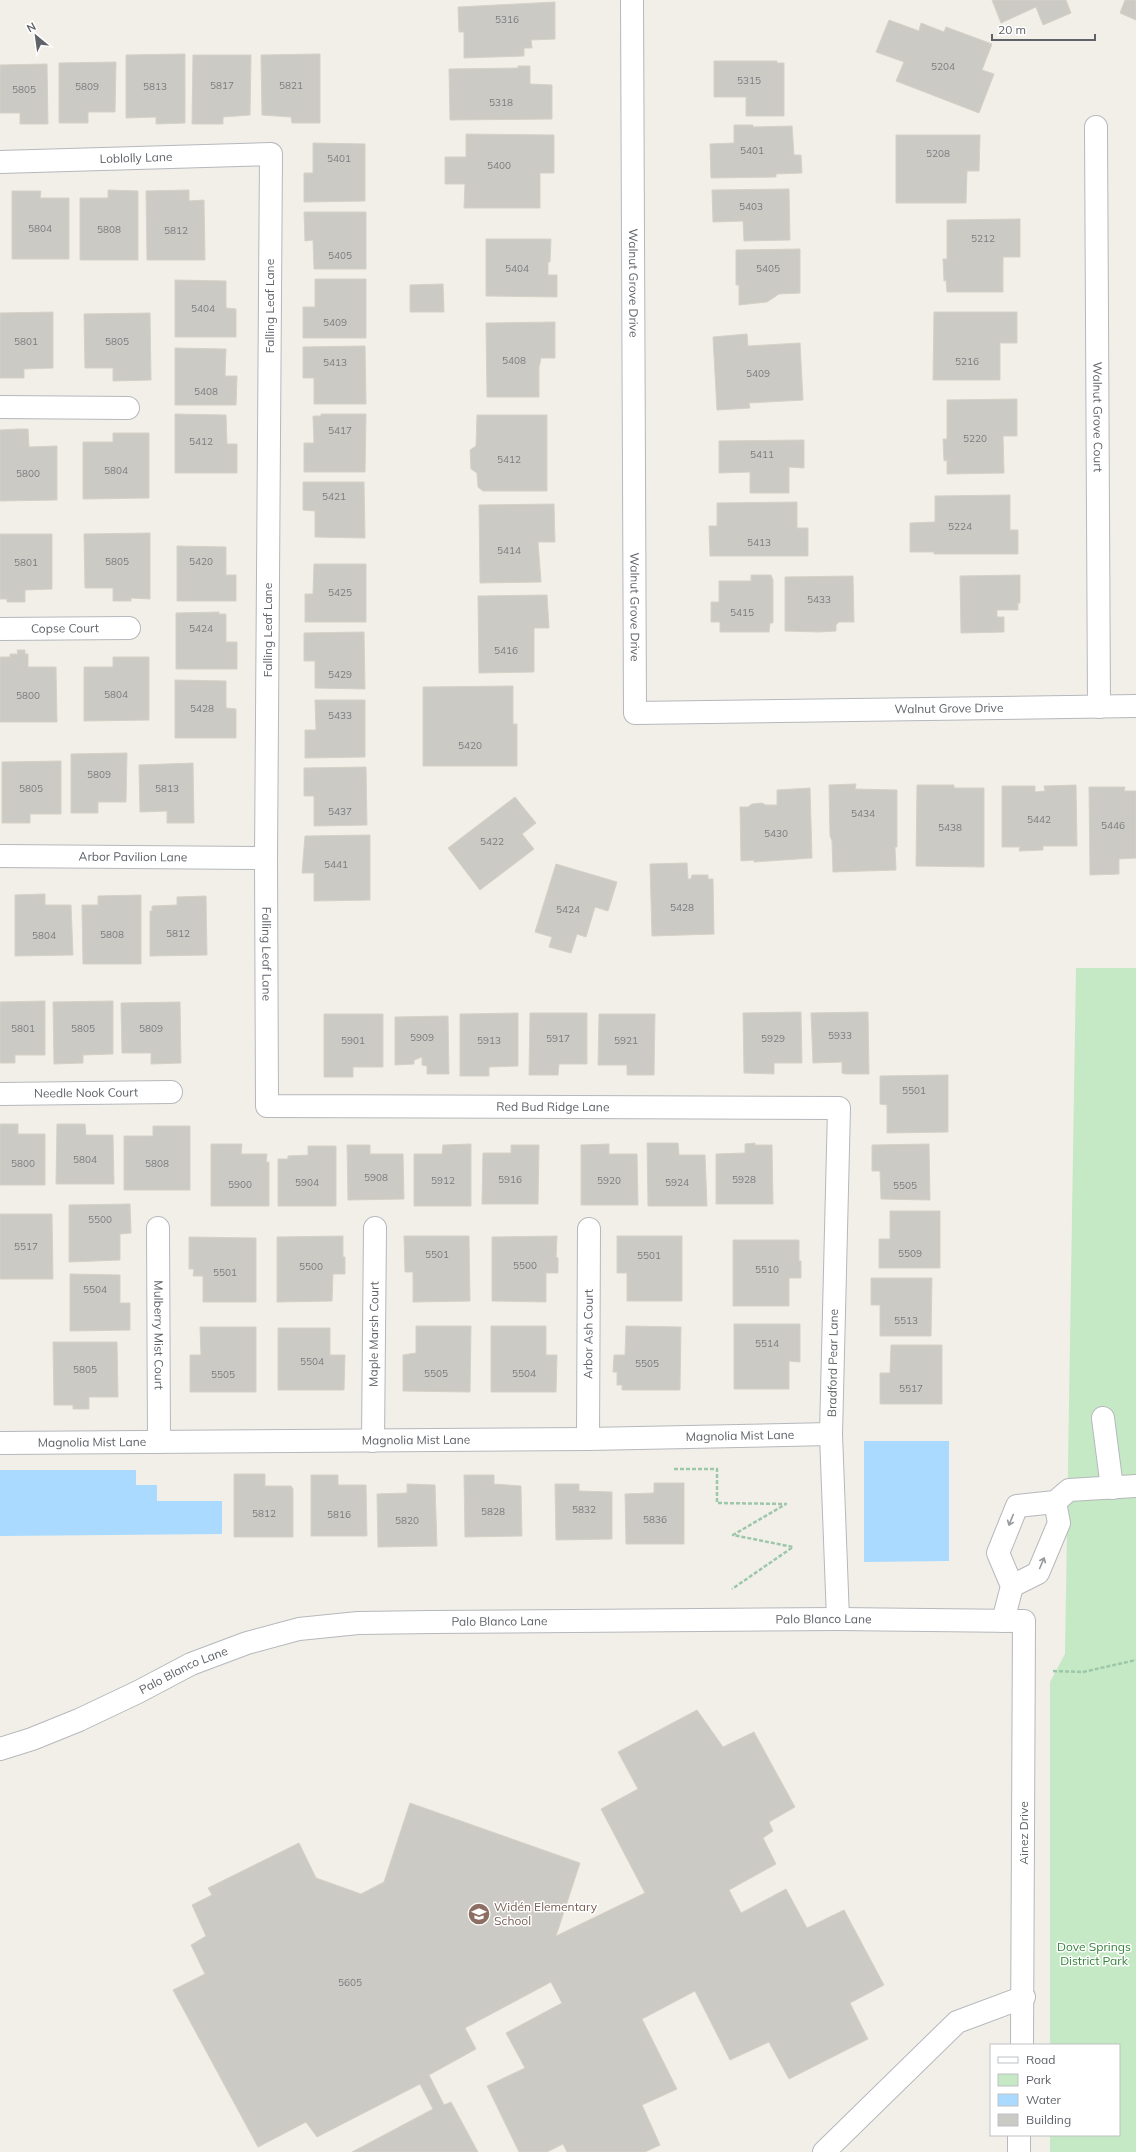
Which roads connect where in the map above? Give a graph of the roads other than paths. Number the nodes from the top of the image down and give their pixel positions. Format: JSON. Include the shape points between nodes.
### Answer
{"nodes":[{"id":1,"x":632,"y":0,"type":"edge"},
{"id":2,"x":1096,"y":127,"type":"dead end"},
{"id":3,"x":271,"y":154,"type":"joint"},
{"id":4,"x":0,"y":162,"type":"edge"},
{"id":5,"x":0,"y":407,"type":"edge"},
{"id":6,"x":128,"y":408,"type":"dead end"},
{"id":7,"x":0,"y":628,"type":"edge"},
{"id":8,"x":129,"y":628,"type":"dead end"},
{"id":9,"x":1136,"y":706,"type":"edge"},
{"id":10,"x":1099,"y":707,"type":"junction"},
{"id":11,"x":0,"y":856,"type":"edge"},
{"id":12,"x":266,"y":858,"type":"junction"},
{"id":13,"x":171,"y":1092,"type":"dead end"},
{"id":14,"x":0,"y":1094,"type":"edge"},
{"id":15,"x":267,"y":1106,"type":"joint"},
{"id":16,"x":839,"y":1108,"type":"joint"},
{"id":17,"x":158,"y":1228,"type":"dead end"},
{"id":18,"x":375,"y":1228,"type":"dead end"},
{"id":19,"x":589,"y":1229,"type":"dead end"},
{"id":20,"x":1103,"y":1418,"type":"dead end"},
{"id":21,"x":831,"y":1434,"type":"junction"},
{"id":22,"x":588,"y":1439,"type":"junction"},
{"id":23,"x":373,"y":1441,"type":"junction"},
{"id":24,"x":159,"y":1442,"type":"junction"},
{"id":25,"x":0,"y":1443,"type":"edge"},
{"id":26,"x":1136,"y":1486,"type":"edge"},
{"id":27,"x":1112,"y":1488,"type":"junction"},
{"id":28,"x":1055,"y":1502,"type":"junction"},
{"id":29,"x":1012,"y":1586,"type":"junction"},
{"id":30,"x":838,"y":1619,"type":"junction"},
{"id":31,"x":1014,"y":1621,"type":"junction"},
{"id":32,"x":0,"y":1749,"type":"edge"},
{"id":33,"x":1024,"y":1997,"type":"junction"},
{"id":34,"x":1022,"y":2044,"type":"edge"},
{"id":35,"x":1019,"y":2136,"type":"edge"},
{"id":36,"x":824,"y":2152,"type":"edge"},
{"id":37,"x":1019,"y":2152,"type":"edge"}],
"edges":[{"from":1,"to":10,"type":"street","name":"Walnut Grove Drive","via":[[635,713]]},
{"from":2,"to":10,"type":"street","name":"Walnut Grove Court"},
{"from":3,"to":4,"type":"street","name":"Loblolly Lane"},
{"from":3,"to":12,"type":"street","name":"Falling Leaf Lane"},
{"from":5,"to":6,"type":"street"},
{"from":7,"to":8,"type":"street","name":"Copse Court"},
{"from":9,"to":10,"type":"street","name":"Walnut Grove Drive"},
{"from":11,"to":12,"type":"street","name":"Arbor Pavilion Lane"},
{"from":12,"to":15,"type":"street","name":"Falling Leaf Lane"},
{"from":13,"to":14,"type":"street","name":"Needle Nook Court"},
{"from":15,"to":16,"type":"street","name":"Red Bud Ridge Lane"},
{"from":16,"to":21,"type":"street","name":"Bradford Pear Lane"},
{"from":17,"to":24,"type":"street","name":"Mulberry Mist Court"},
{"from":18,"to":23,"type":"street","name":"Maple Marsh Court"},
{"from":19,"to":22,"type":"street","name":"Arbor Ash Court"},
{"from":20,"to":27,"type":"street"},
{"from":21,"to":22,"type":"street","name":"Magnolia Mist Lane"},
{"from":21,"to":30,"type":"street","name":"Bradford Pear Lane"},
{"from":22,"to":23,"type":"street","name":"Magnolia Mist Lane"},
{"from":23,"to":24,"type":"street","name":"Magnolia Mist Lane"},
{"from":24,"to":25,"type":"street","name":"Magnolia Mist Lane"},
{"from":26,"to":27,"type":"street"},
{"from":27,"to":28,"type":"street","via":[[1069,1490]]},
{"from":29,"to":28,"type":"street","one_way":true,"via":[[1038,1573],[1059,1523]]},
{"from":28,"to":29,"type":"street","one_way":true,"via":[[1017,1506],[998,1553]]},
{"from":29,"to":31,"type":"street","name":"Ainez Drive"},
{"from":30,"to":31,"type":"street","name":"Palo Blanco Lane"},
{"from":30,"to":32,"type":"street","name":"Palo Blanco Lane","via":[[358,1623],[298,1629],[247,1643],[191,1664],[80,1720],[32,1740]]},
{"from":31,"to":33,"type":"street","name":"Ainez Drive"},
{"from":33,"to":34,"type":"street","name":"Ainez Drive"},
{"from":33,"to":36,"type":"street","via":[[957,2022]]},
{"from":35,"to":37,"type":"street"}]}
